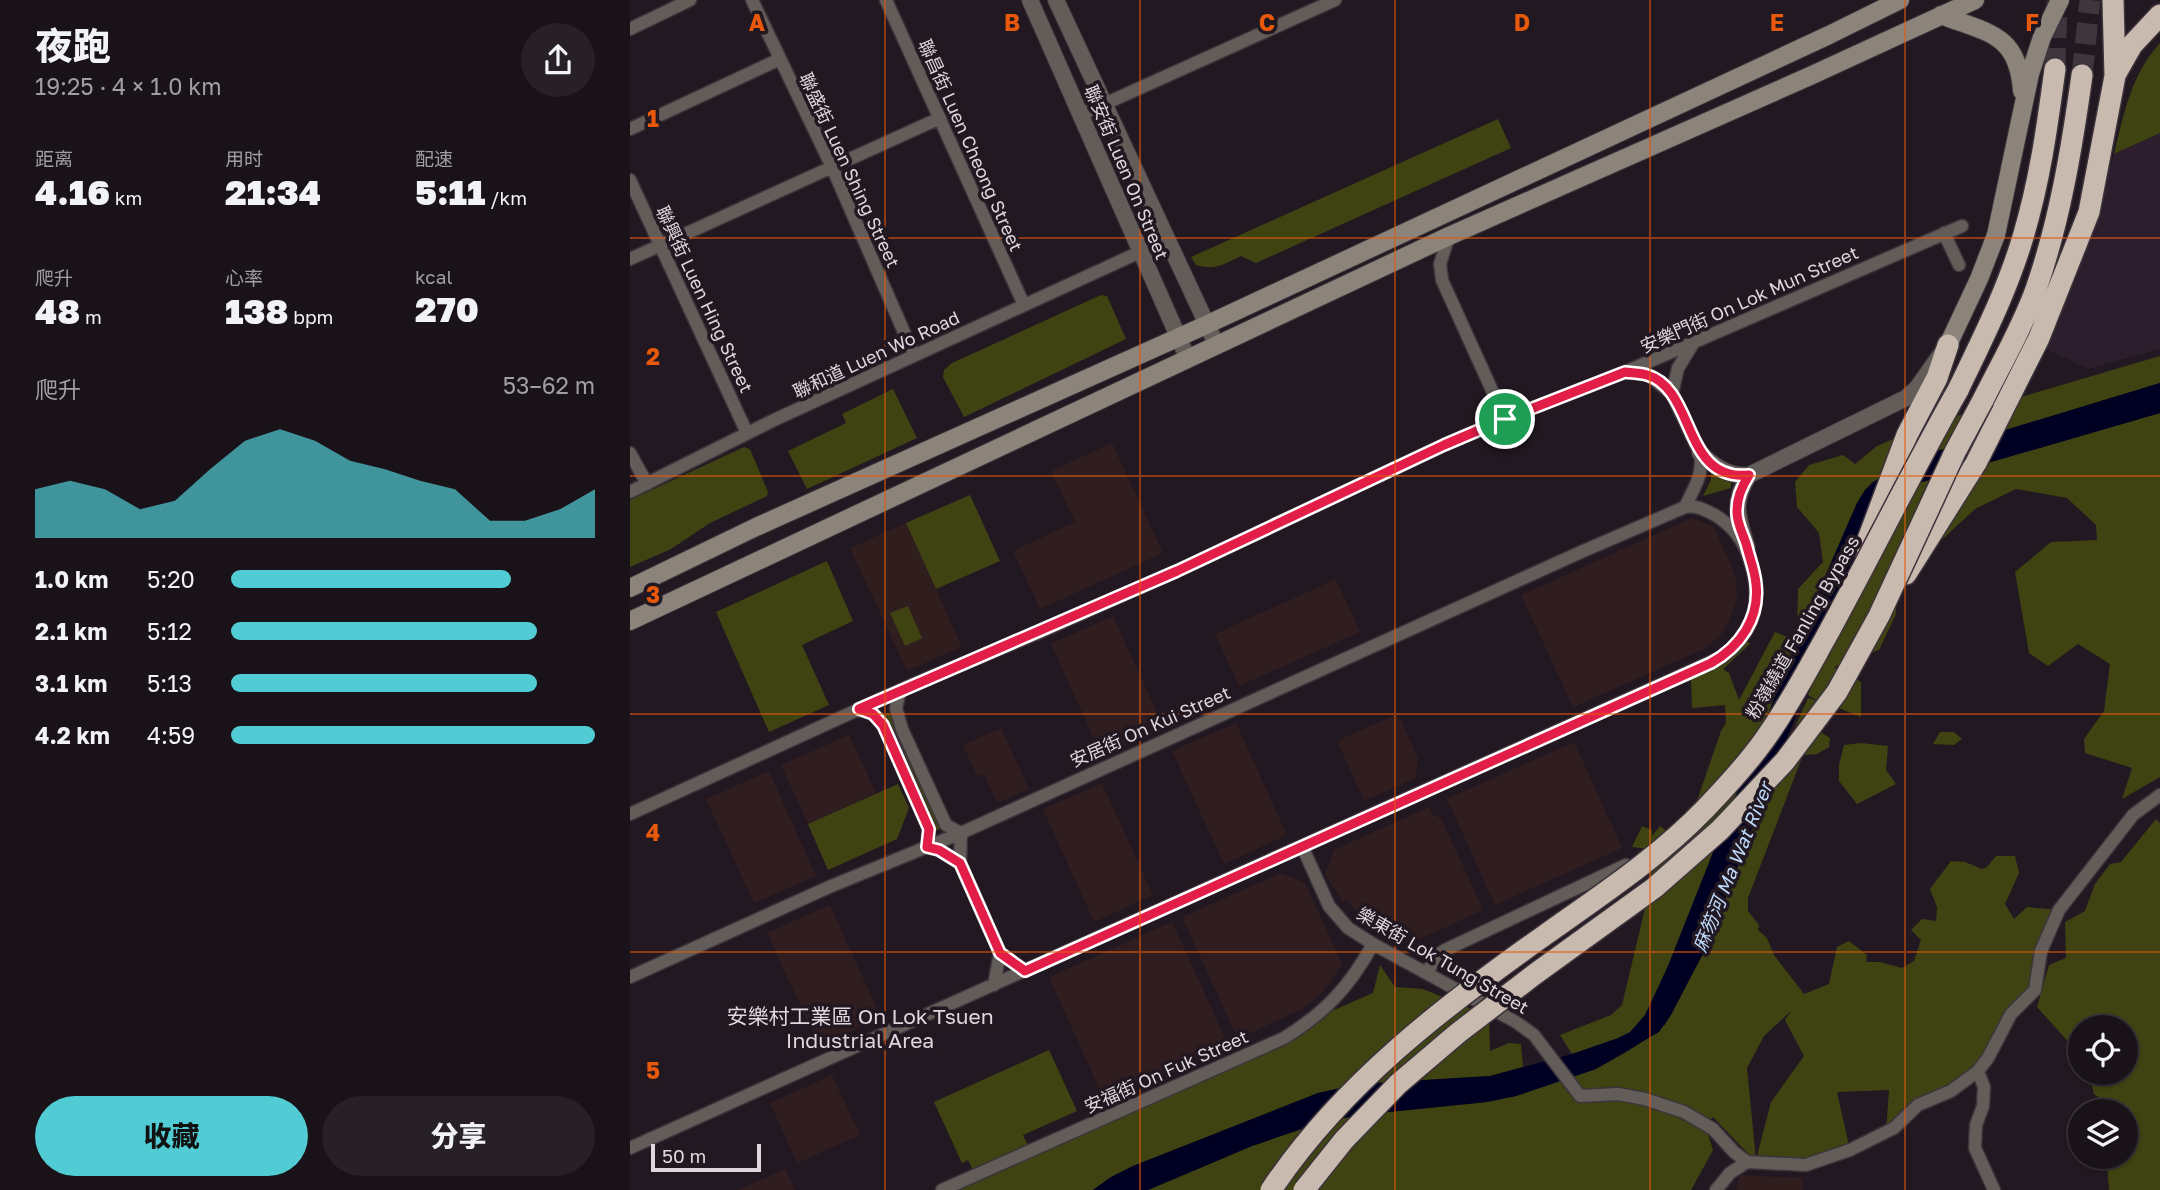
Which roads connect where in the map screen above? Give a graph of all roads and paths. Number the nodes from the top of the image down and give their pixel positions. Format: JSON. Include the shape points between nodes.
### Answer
{"nodes":[{"id":1,"x":690,"y":0,"type":"edge"},
{"id":2,"x":752,"y":0,"type":"edge"},
{"id":3,"x":886,"y":0,"type":"edge"},
{"id":4,"x":1030,"y":0,"type":"edge"},
{"id":5,"x":1056,"y":0,"type":"edge"},
{"id":6,"x":1335,"y":0,"type":"edge"},
{"id":7,"x":1885,"y":0,"type":"edge"},
{"id":8,"x":1900,"y":0,"type":"edge"},
{"id":9,"x":1975,"y":0,"type":"edge"},
{"id":10,"x":2060,"y":0,"type":"edge"},
{"id":11,"x":2113,"y":0,"type":"edge"},
{"id":12,"x":1869,"y":14,"type":"junction"},
{"id":13,"x":1941,"y":15,"type":"junction"},
{"id":14,"x":2160,"y":15,"type":"edge"},
{"id":15,"x":630,"y":29,"type":"edge"},
{"id":16,"x":780,"y":59,"type":"junction"},
{"id":17,"x":2055,"y":69,"type":"tunnel mouth"},
{"id":18,"x":2082,"y":75,"type":"tunnel mouth"},
{"id":19,"x":2115,"y":76,"type":"junction"},
{"id":20,"x":1104,"y":104,"type":"junction"},
{"id":21,"x":2023,"y":106,"type":"junction"},
{"id":22,"x":1080,"y":115,"type":"junction"},
{"id":23,"x":940,"y":118,"type":"junction"},
{"id":24,"x":630,"y":128,"type":"edge"},
{"id":25,"x":832,"y":167,"type":"junction"},
{"id":26,"x":630,"y":180,"type":"edge"},
{"id":27,"x":1962,"y":226,"type":"dead end"},
{"id":28,"x":1944,"y":233,"type":"junction"},
{"id":29,"x":1449,"y":236,"type":"junction"},
{"id":30,"x":661,"y":244,"type":"junction"},
{"id":31,"x":1140,"y":252,"type":"junction"},
{"id":32,"x":630,"y":258,"type":"edge"},
{"id":33,"x":1959,"y":265,"type":"dead end"},
{"id":34,"x":1024,"y":305,"type":"junction"},
{"id":35,"x":1206,"y":325,"type":"junction"},
{"id":36,"x":1179,"y":337,"type":"junction"},
{"id":37,"x":1695,"y":342,"type":"junction"},
{"id":38,"x":1948,"y":345,"type":"junction"},
{"id":39,"x":1217,"y":346,"type":"junction"},
{"id":40,"x":914,"y":355,"type":"junction"},
{"id":41,"x":1188,"y":359,"type":"junction"},
{"id":42,"x":1625,"y":372,"type":"junction"},
{"id":43,"x":1672,"y":394,"type":"junction"},
{"id":44,"x":1505,"y":419,"type":"junction"},
{"id":45,"x":747,"y":433,"type":"junction"},
{"id":46,"x":630,"y":453,"type":"edge"},
{"id":47,"x":1700,"y":453,"type":"junction"},
{"id":48,"x":1749,"y":475,"type":"junction"},
{"id":49,"x":647,"y":485,"type":"junction"},
{"id":50,"x":630,"y":492,"type":"edge"},
{"id":51,"x":1685,"y":507,"type":"junction"},
{"id":52,"x":1747,"y":547,"type":"junction"},
{"id":53,"x":630,"y":588,"type":"edge"},
{"id":54,"x":1846,"y":600,"type":"junction"},
{"id":55,"x":1879,"y":616,"type":"junction"},
{"id":56,"x":630,"y":621,"type":"edge"},
{"id":57,"x":900,"y":691,"type":"junction"},
{"id":58,"x":859,"y":709,"type":"junction"},
{"id":59,"x":2160,"y":795,"type":"edge"},
{"id":60,"x":631,"y":812,"type":"edge"},
{"id":61,"x":961,"y":833,"type":"junction"},
{"id":62,"x":1302,"y":846,"type":"junction"},
{"id":63,"x":927,"y":847,"type":"junction"},
{"id":64,"x":960,"y":863,"type":"junction"},
{"id":65,"x":1626,"y":866,"type":"dead end"},
{"id":66,"x":1373,"y":944,"type":"junction"},
{"id":67,"x":1000,"y":953,"type":"junction"},
{"id":68,"x":1025,"y":971,"type":"junction"},
{"id":69,"x":1426,"y":973,"type":"junction"},
{"id":70,"x":630,"y":976,"type":"edge"},
{"id":71,"x":994,"y":985,"type":"junction"},
{"id":72,"x":1978,"y":1071,"type":"junction"},
{"id":73,"x":630,"y":1148,"type":"edge"},
{"id":74,"x":1747,"y":1162,"type":"junction"},
{"id":75,"x":942,"y":1190,"type":"edge"},
{"id":76,"x":1271,"y":1190,"type":"edge"},
{"id":77,"x":1304,"y":1190,"type":"edge"},
{"id":78,"x":1716,"y":1190,"type":"edge"},
{"id":79,"x":1994,"y":1190,"type":"edge"}],
"edges":[{"from":1,"to":15,"type":"street"},
{"from":2,"to":16,"type":"street","name":"聯盛街 Luen Shing Street"},
{"from":3,"to":23,"type":"street","name":"聯昌街 Luen Cheong Street"},
{"from":4,"to":22,"type":"street","name":"聯安街 Luen On Street"},
{"from":5,"to":20,"type":"street","name":"聯安街 Luen On Street"},
{"from":6,"to":20,"type":"street"},
{"from":7,"to":12,"type":"main road"},
{"from":8,"to":12,"type":"main road"},
{"from":9,"to":13,"type":"main road"},
{"from":10,"to":21,"type":"main road","via":[[2042,37]]},
{"from":11,"to":19,"type":"highway"},
{"from":12,"to":35,"type":"main road"},
{"from":13,"to":21,"type":"main road","via":[[2003,41],[2021,72]]},
{"from":13,"to":29,"type":"main road"},
{"from":14,"to":19,"type":"highway","via":[[2132,45]]},
{"from":16,"to":24,"type":"street"},
{"from":16,"to":25,"type":"street","name":"聯盛街 Luen Shing Street"},
{"from":17,"to":54,"type":"highway","name":"粉嶺繞道 Fanling Bypass","bridge":true,"via":[[2047,134],[2022,239],[1994,315]]},
{"from":18,"to":55,"type":"highway","bridge":true,"via":[[2060,204],[2035,290]]},
{"from":19,"to":55,"type":"highway","bridge":true,"via":[[2089,212],[2039,338],[1976,463]]},
{"from":20,"to":22,"type":"street"},
{"from":20,"to":35,"type":"street","name":"聯安街 Luen On Street"},
{"from":21,"to":38,"type":"main road","via":[[1996,235]]},
{"from":22,"to":31,"type":"street","name":"聯安街 Luen On Street"},
{"from":23,"to":25,"type":"street"},
{"from":23,"to":34,"type":"street","name":"聯昌街 Luen Cheong Street"},
{"from":25,"to":30,"type":"street"},
{"from":25,"to":40,"type":"street","name":"聯盛街 Luen Shing Street"},
{"from":26,"to":30,"type":"street","name":"聯興街 Luen Hing Street"},
{"from":27,"to":28,"type":"street","name":"安樂門街 On Lok Mun Street"},
{"from":28,"to":33,"type":"street"},
{"from":28,"to":37,"type":"street","name":"安樂門街 On Lok Mun Street"},
{"from":29,"to":39,"type":"main road"},
{"from":29,"to":44,"type":"street","via":[[1440,264],[1442,280]]},
{"from":30,"to":32,"type":"street"},
{"from":30,"to":45,"type":"street","name":"聯興街 Luen Hing Street"},
{"from":31,"to":34,"type":"street","name":"聯和道 Luen Wo Road"},
{"from":31,"to":36,"type":"street","name":"聯安街 Luen On Street"},
{"from":34,"to":40,"type":"street","name":"聯和道 Luen Wo Road"},
{"from":35,"to":36,"type":"main road"},
{"from":35,"to":39,"type":"street","name":"聯安街 Luen On Street"},
{"from":36,"to":41,"type":"street","name":"聯安街 Luen On Street"},
{"from":36,"to":53,"type":"main road"},
{"from":37,"to":42,"type":"street","name":"安樂門街 On Lok Mun Street"},
{"from":37,"to":43,"type":"street","via":[[1678,368]]},
{"from":38,"to":48,"type":"street","via":[[1906,398]]},
{"from":38,"to":54,"type":"highway","bridge":true,"via":[[1937,378],[1906,435]]},
{"from":39,"to":41,"type":"main road"},
{"from":40,"to":45,"type":"street","name":"聯和道 Luen Wo Road"},
{"from":41,"to":56,"type":"main road"},
{"from":42,"to":43,"type":"street","via":[[1648,375]]},
{"from":42,"to":44,"type":"street","name":"安樂門街 On Lok Mun Street"},
{"from":43,"to":47,"type":"street"},
{"from":44,"to":57,"type":"street","name":"安樂門街 On Lok Mun Street","via":[[1177,571]]},
{"from":45,"to":49,"type":"street","name":"聯和道 Luen Wo Road"},
{"from":46,"to":49,"type":"street"},
{"from":47,"to":48,"type":"street","via":[[1722,470]]},
{"from":47,"to":51,"type":"street","via":[[1700,477]]},
{"from":48,"to":52,"type":"street","via":[[1737,511]]},
{"from":49,"to":50,"type":"street","name":"聯和道 Luen Wo Road"},
{"from":51,"to":52,"type":"street","via":[[1696,506],[1718,517]]},
{"from":51,"to":61,"type":"street","name":"安居街 On Kui Street"},
{"from":52,"to":62,"type":"street","via":[[1756,584],[1755,610],[1746,632],[1721,657]]},
{"from":54,"to":76,"type":"highway","name":"粉嶺繞道 Fanling Bypass","bridge":true,"via":[[1765,740],[1704,809],[1637,871],[1381,1062],[1292,1158]]},
{"from":55,"to":77,"type":"highway","bridge":true,"via":[[1837,692],[1793,751],[1720,830],[1654,888],[1491,1007],[1398,1084]]},
{"from":57,"to":58,"type":"street","name":"安樂門街 On Lok Mun Street"},
{"from":57,"to":61,"type":"street","via":[[896,708],[902,729],[946,825]]},
{"from":58,"to":60,"type":"street","name":"安樂門街 On Lok Mun Street"},
{"from":58,"to":63,"type":"street","via":[[873,714],[887,732],[929,829]]},
{"from":59,"to":72,"type":"street","via":[[2133,815],[2059,910],[2041,951],[2035,990],[2011,1014]]},
{"from":61,"to":63,"type":"street","name":"安居街 On Kui Street"},
{"from":61,"to":64,"type":"street"},
{"from":62,"to":66,"type":"street","name":"樂東街 Lok Tung Street","via":[[1329,906],[1348,928]]},
{"from":62,"to":68,"type":"street"},
{"from":63,"to":64,"type":"street"},
{"from":63,"to":70,"type":"street","name":"安居街 On Kui Street"},
{"from":64,"to":67,"type":"street"},
{"from":65,"to":69,"type":"street","via":[[1445,950]]},
{"from":66,"to":69,"type":"street","name":"樂東街 Lok Tung Street"},
{"from":66,"to":75,"type":"street","name":"安福街 On Fuk Street","via":[[1337,997],[1284,1038]]},
{"from":67,"to":68,"type":"street"},
{"from":67,"to":71,"type":"street"},
{"from":68,"to":71,"type":"street"},
{"from":69,"to":74,"type":"street","name":"樂東街 Lok Tung Street","via":[[1516,1022],[1536,1038],[1577,1093],[1618,1094],[1684,1112],[1713,1129]]},
{"from":71,"to":73,"type":"street"},
{"from":72,"to":74,"type":"street","via":[[1951,1091],[1918,1105],[1894,1128],[1850,1150],[1805,1165]]},
{"from":72,"to":79,"type":"street","via":[[1984,1087],[1975,1148]]},
{"from":74,"to":78,"type":"street"}]}
